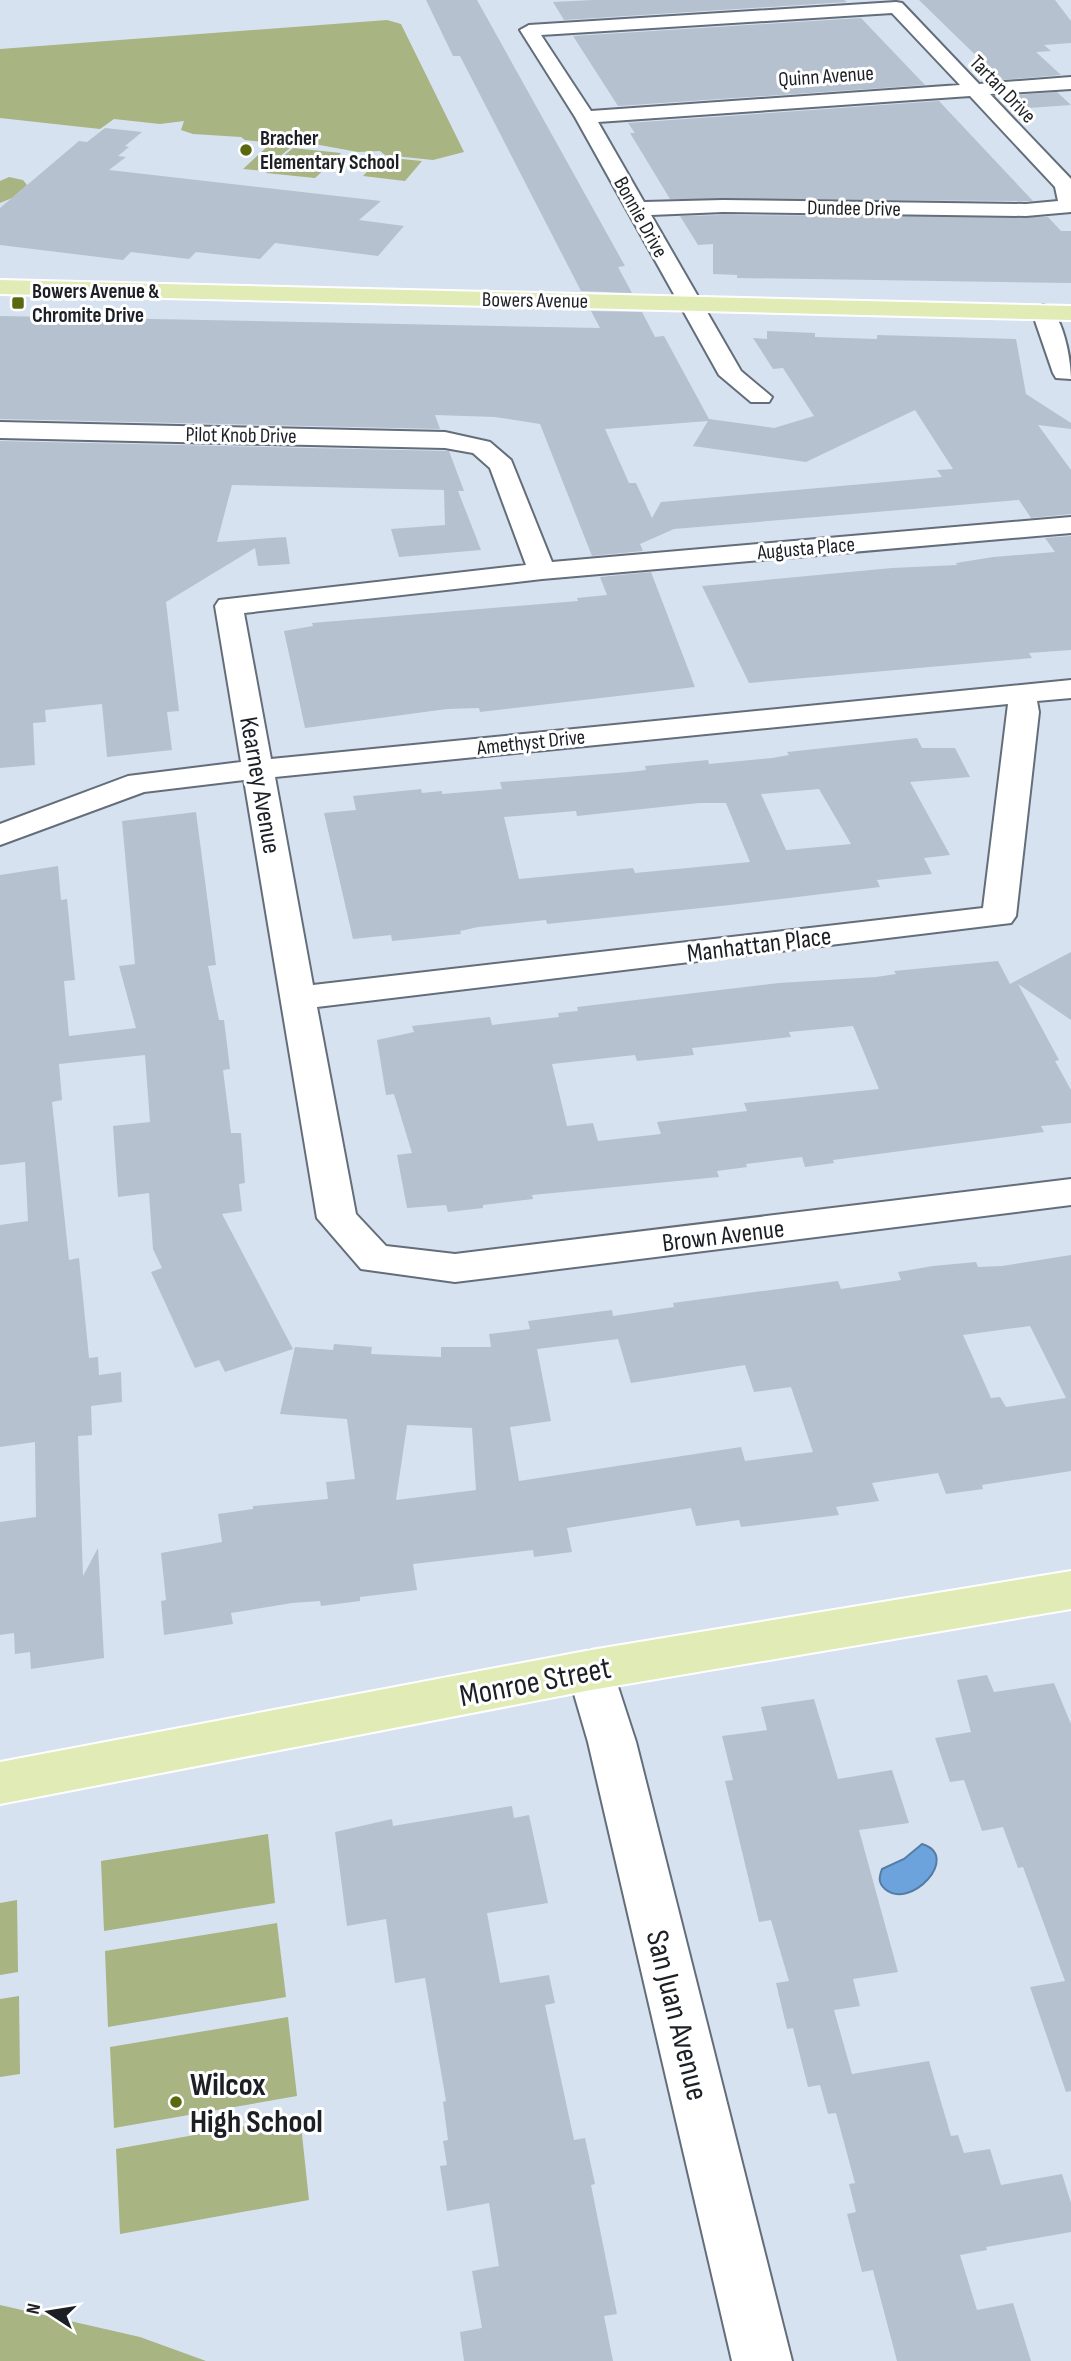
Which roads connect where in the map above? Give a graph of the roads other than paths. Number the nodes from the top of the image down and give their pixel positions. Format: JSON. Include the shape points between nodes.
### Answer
{"nodes":[{"id":1,"x":529,"y":30,"type":"joint"},
{"id":2,"x":1071,"y":83,"type":"edge"},
{"id":3,"x":971,"y":89,"type":"junction"},
{"id":4,"x":584,"y":117,"type":"junction"},
{"id":5,"x":1070,"y":206,"type":"edge"},
{"id":6,"x":638,"y":209,"type":"junction"},
{"id":7,"x":0,"y":287,"type":"edge"},
{"id":8,"x":692,"y":304,"type":"junction"},
{"id":9,"x":1043,"y":312,"type":"junction"},
{"id":10,"x":1071,"y":313,"type":"edge"},
{"id":11,"x":1065,"y":373,"type":"dead end"},
{"id":12,"x":760,"y":397,"type":"dead end"},
{"id":13,"x":0,"y":430,"type":"edge"},
{"id":14,"x":1071,"y":525,"type":"edge"},
{"id":15,"x":542,"y":571,"type":"junction"},
{"id":16,"x":1071,"y":689,"type":"edge"},
{"id":17,"x":1021,"y":694,"type":"junction"},
{"id":18,"x":260,"y":769,"type":"junction"},
{"id":19,"x":0,"y":835,"type":"edge"},
{"id":20,"x":296,"y":998,"type":"junction"},
{"id":21,"x":1071,"y":1192,"type":"edge"},
{"id":22,"x":375,"y":1259,"type":"joint"},
{"id":23,"x":1071,"y":1590,"type":"edge"},
{"id":24,"x":590,"y":1670,"type":"junction"},
{"id":25,"x":0,"y":1783,"type":"edge"},
{"id":26,"x":762,"y":2361,"type":"edge"}],
"edges":[{"from":1,"to":3,"type":"street","name":"Tartan Drive","via":[[896,7]]},
{"from":1,"to":4,"type":"street","name":"Bonnie Drive"},
{"from":2,"to":3,"type":"street","name":"Quinn Avenue"},
{"from":3,"to":4,"type":"street","name":"Quinn Avenue"},
{"from":3,"to":5,"type":"street","name":"Tartan Drive","via":[[1065,185]]},
{"from":4,"to":6,"type":"street","name":"Bonnie Drive"},
{"from":5,"to":6,"type":"street","name":"Dundee Drive","via":[[1026,210]]},
{"from":6,"to":8,"type":"street","name":"Bonnie Drive"},
{"from":7,"to":8,"type":"main road","name":"Bowers Avenue"},
{"from":8,"to":9,"type":"main road","name":"Bowers Avenue"},
{"from":8,"to":12,"type":"street","name":"Bonnie Drive","via":[[731,375]]},
{"from":9,"to":10,"type":"main road","name":"Bowers Avenue"},
{"from":9,"to":11,"type":"street"},
{"from":13,"to":15,"type":"street","name":"Pilot Knob Drive","via":[[445,440],[481,447],[502,465]]},
{"from":14,"to":15,"type":"street","name":"Augusta Place"},
{"from":15,"to":18,"type":"street","name":"Kearney Avenue","via":[[229,606]]},
{"from":16,"to":17,"type":"street","name":"Amethyst Drive"},
{"from":17,"to":18,"type":"street","name":"Amethyst Drive"},
{"from":17,"to":20,"type":"street","name":"Manhattan Place","via":[[1024,712],[999,916]]},
{"from":18,"to":19,"type":"street","name":"Amethyst Drive","via":[[139,783]]},
{"from":18,"to":20,"type":"street","name":"Kearney Avenue"},
{"from":20,"to":22,"type":"street","name":"Kearney Avenue","via":[[337,1218]]},
{"from":21,"to":22,"type":"street","name":"Brown Avenue","via":[[455,1268]]},
{"from":23,"to":24,"type":"main road","name":"Monroe Street"},
{"from":24,"to":25,"type":"main road","name":"Monroe Street"},
{"from":24,"to":26,"type":"street","name":"San Juan Avenue","via":[[619,1769]]}]}
